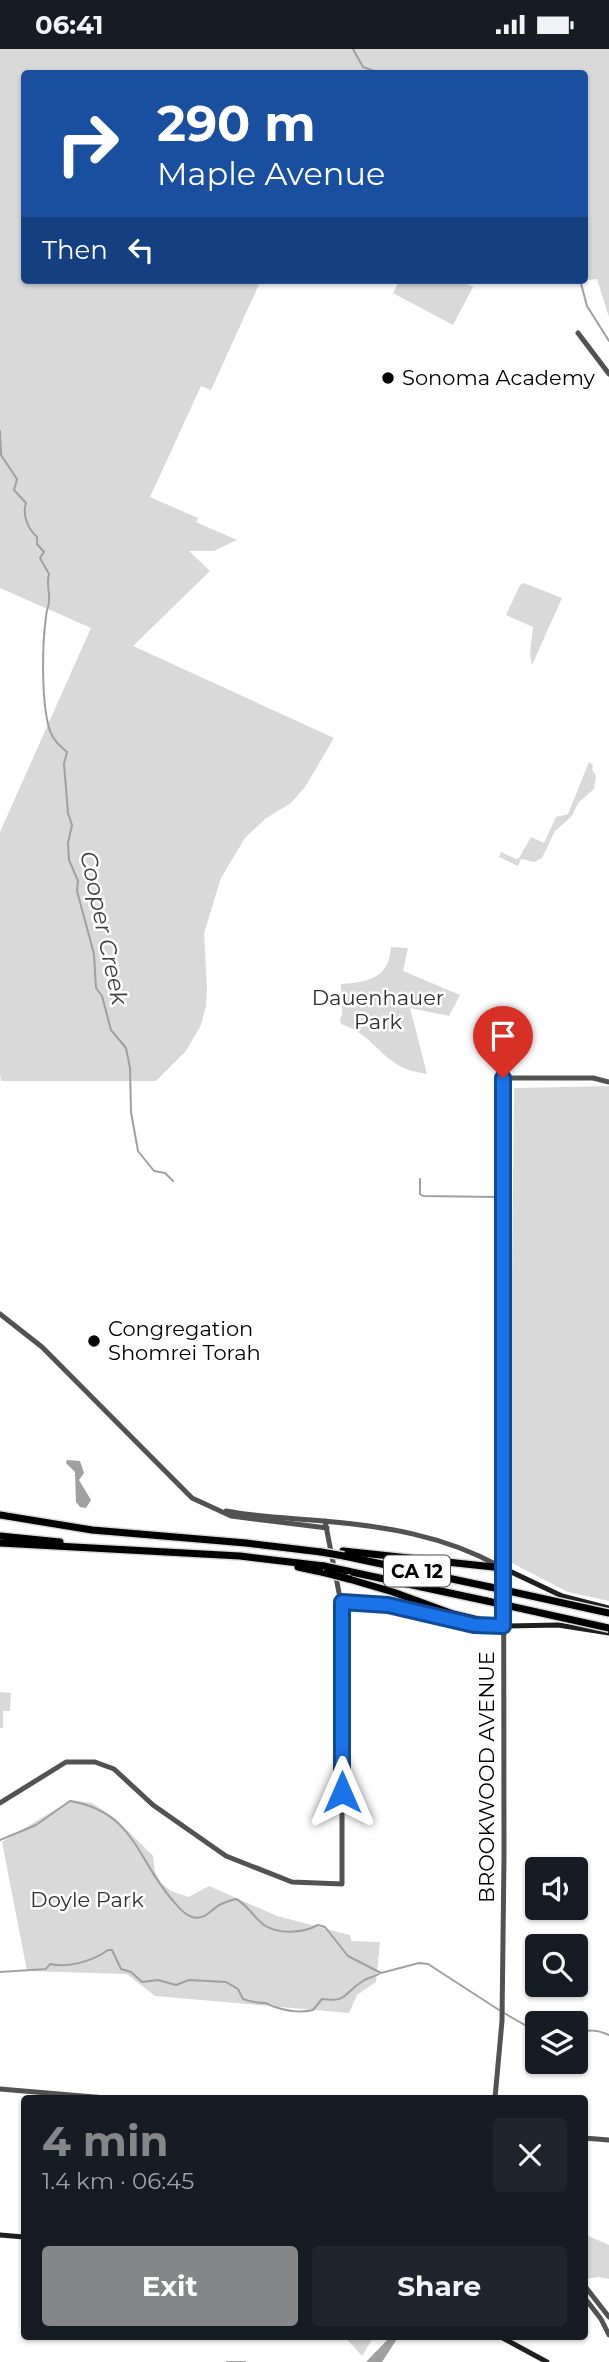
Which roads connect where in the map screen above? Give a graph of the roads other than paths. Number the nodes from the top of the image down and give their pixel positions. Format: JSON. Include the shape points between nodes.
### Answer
{"nodes":[{"id":1,"x":578,"y":333,"type":"dead end"},
{"id":2,"x":609,"y":375,"type":"edge"},
{"id":3,"x":609,"y":1082,"type":"edge"},
{"id":4,"x":0,"y":1314,"type":"edge"},
{"id":5,"x":216,"y":1510,"type":"junction"},
{"id":6,"x":0,"y":1515,"type":"edge"},
{"id":7,"x":324,"y":1521,"type":"junction"},
{"id":8,"x":327,"y":1528,"type":"junction"},
{"id":9,"x":0,"y":1536,"type":"edge"},
{"id":10,"x":0,"y":1543,"type":"edge"},
{"id":11,"x":137,"y":1549,"type":"junction"},
{"id":12,"x":344,"y":1553,"type":"junction"},
{"id":13,"x":503,"y":1568,"type":"junction"},
{"id":14,"x":348,"y":1575,"type":"junction"},
{"id":15,"x":342,"y":1602,"type":"junction"},
{"id":16,"x":609,"y":1608,"type":"edge"},
{"id":17,"x":609,"y":1613,"type":"edge"},
{"id":18,"x":503,"y":1626,"type":"junction"},
{"id":19,"x":609,"y":1628,"type":"edge"},
{"id":20,"x":609,"y":1633,"type":"edge"},
{"id":21,"x":0,"y":1803,"type":"edge"},
{"id":22,"x":0,"y":2089,"type":"edge"},
{"id":23,"x":71,"y":2095,"type":"edge"},
{"id":24,"x":495,"y":2095,"type":"edge"},
{"id":25,"x":588,"y":2138,"type":"edge"},
{"id":26,"x":609,"y":2140,"type":"edge"},
{"id":27,"x":0,"y":2235,"type":"edge"},
{"id":28,"x":21,"y":2237,"type":"edge"},
{"id":29,"x":588,"y":2290,"type":"edge"},
{"id":30,"x":588,"y":2302,"type":"edge"},
{"id":31,"x":609,"y":2317,"type":"edge"},
{"id":32,"x":609,"y":2335,"type":"edge"},
{"id":33,"x":506,"y":2340,"type":"edge"},
{"id":34,"x":547,"y":2362,"type":"edge"}],
"edges":[{"from":1,"to":2,"type":"street"},
{"from":3,"to":13,"type":"street","name":"BROOKWOOD AVENUE","via":[[503,1078]]},
{"from":4,"to":5,"type":"street","via":[[43,1347],[179,1488]]},
{"from":5,"to":7,"type":"street"},
{"from":5,"to":8,"type":"street","via":[[256,1521]]},
{"from":6,"to":12,"type":"highway","number":"CA 12","bridge":true,"via":[[92,1530]]},
{"from":7,"to":8,"type":"street"},
{"from":7,"to":13,"type":"street","via":[[414,1534]]},
{"from":8,"to":15,"type":"street"},
{"from":9,"to":11,"type":"highway"},
{"from":10,"to":11,"type":"highway","number":"CA 12"},
{"from":11,"to":14,"type":"highway","number":"CA 12","bridge":true,"via":[[254,1557]]},
{"from":12,"to":13,"type":"highway"},
{"from":12,"to":17,"type":"highway","number":"CA 12","bridge":true},
{"from":13,"to":16,"type":"main road","via":[[562,1597]]},
{"from":13,"to":18,"type":"street","name":"BROOKWOOD AVENUE"},
{"from":14,"to":18,"type":"highway","via":[[453,1614]]},
{"from":14,"to":19,"type":"highway","number":"CA 12","bridge":true},
{"from":15,"to":18,"type":"street","via":[[388,1605],[474,1625]]},
{"from":15,"to":21,"type":"street","via":[[342,1884],[292,1882],[226,1856],[153,1805],[114,1769],[95,1762],[57,1766]]},
{"from":18,"to":20,"type":"main road","via":[[558,1625]]},
{"from":18,"to":24,"type":"street","name":"BROOKWOOD AVENUE","via":[[502,2021]]},
{"from":22,"to":23,"type":"street"},
{"from":25,"to":26,"type":"street"},
{"from":27,"to":28,"type":"main road"},
{"from":29,"to":31,"type":"street"},
{"from":30,"to":32,"type":"street"},
{"from":33,"to":34,"type":"main road"}]}
